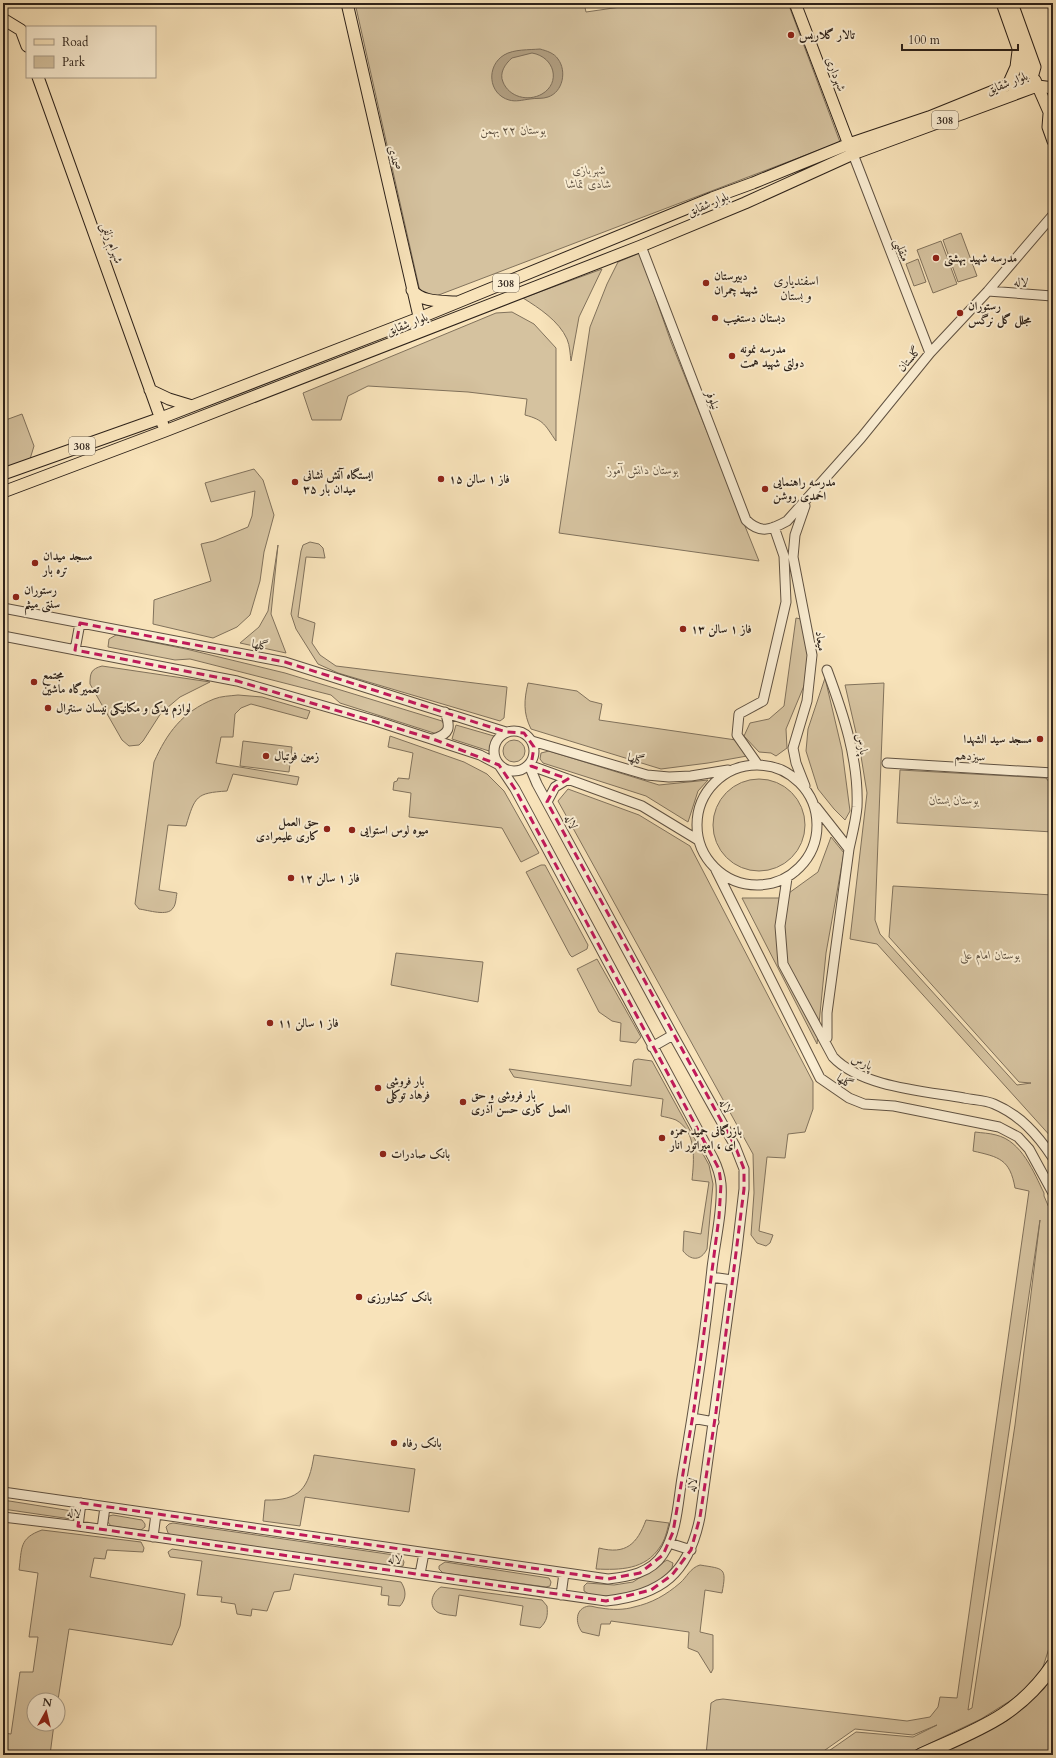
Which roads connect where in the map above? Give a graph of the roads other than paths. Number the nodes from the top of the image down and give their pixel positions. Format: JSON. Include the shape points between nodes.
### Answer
{"nodes":[{"id":1,"x":347,"y":3,"type":"edge"},
{"id":2,"x":795,"y":3,"type":"edge"},
{"id":3,"x":1002,"y":3,"type":"edge"},
{"id":4,"x":1012,"y":3,"type":"edge"},
{"id":5,"x":3,"y":19,"type":"edge"},
{"id":6,"x":26,"y":43,"type":"edge"},
{"id":7,"x":1018,"y":49,"type":"junction"},
{"id":8,"x":1033,"y":74,"type":"junction"},
{"id":9,"x":38,"y":78,"type":"edge"},
{"id":10,"x":1008,"y":85,"type":"junction"},
{"id":11,"x":1038,"y":86,"type":"junction"},
{"id":12,"x":1053,"y":88,"type":"edge"},
{"id":13,"x":1048,"y":99,"type":"edge"},
{"id":14,"x":1051,"y":114,"type":"edge"},
{"id":15,"x":1053,"y":141,"type":"edge"},
{"id":16,"x":851,"y":149,"type":"junction"},
{"id":17,"x":742,"y":187,"type":"junction"},
{"id":18,"x":712,"y":198,"type":"junction"},
{"id":19,"x":745,"y":202,"type":"junction"},
{"id":20,"x":1053,"y":215,"type":"edge"},
{"id":21,"x":714,"y":216,"type":"junction"},
{"id":22,"x":641,"y":246,"type":"junction"},
{"id":23,"x":412,"y":290,"type":"junction"},
{"id":24,"x":988,"y":291,"type":"junction"},
{"id":25,"x":1053,"y":296,"type":"edge"},
{"id":26,"x":459,"y":302,"type":"junction"},
{"id":27,"x":419,"y":318,"type":"junction"},
{"id":28,"x":424,"y":331,"type":"junction"},
{"id":29,"x":930,"y":354,"type":"junction"},
{"id":30,"x":150,"y":390,"type":"junction"},
{"id":31,"x":192,"y":406,"type":"junction"},
{"id":32,"x":161,"y":418,"type":"junction"},
{"id":33,"x":164,"y":431,"type":"junction"},
{"id":34,"x":3,"y":474,"type":"edge"},
{"id":35,"x":3,"y":492,"type":"edge"},
{"id":36,"x":809,"y":497,"type":"junction"},
{"id":37,"x":787,"y":521,"type":"joint"},
{"id":38,"x":774,"y":527,"type":"junction"},
{"id":39,"x":802,"y":597,"type":"junction"},
{"id":40,"x":786,"y":602,"type":"junction"},
{"id":41,"x":3,"y":608,"type":"edge"},
{"id":42,"x":80,"y":623,"type":"junction"},
{"id":43,"x":3,"y":636,"type":"edge"},
{"id":44,"x":75,"y":650,"type":"junction"},
{"id":45,"x":827,"y":670,"type":"dead end"},
{"id":46,"x":445,"y":712,"type":"junction"},
{"id":47,"x":506,"y":732,"type":"junction"},
{"id":48,"x":433,"y":739,"type":"junction"},
{"id":49,"x":532,"y":741,"type":"junction"},
{"id":50,"x":887,"y":763,"type":"dead end"},
{"id":51,"x":499,"y":765,"type":"junction"},
{"id":52,"x":529,"y":765,"type":"junction"},
{"id":53,"x":758,"y":765,"type":"junction"},
{"id":54,"x":736,"y":769,"type":"junction"},
{"id":55,"x":1053,"y":773,"type":"edge"},
{"id":56,"x":568,"y":779,"type":"junction"},
{"id":57,"x":806,"y":789,"type":"junction"},
{"id":58,"x":547,"y":802,"type":"junction"},
{"id":59,"x":814,"y":804,"type":"junction"},
{"id":60,"x":698,"y":840,"type":"junction"},
{"id":61,"x":849,"y":849,"type":"junction"},
{"id":62,"x":716,"y":870,"type":"junction"},
{"id":63,"x":787,"y":878,"type":"junction"},
{"id":64,"x":673,"y":1034,"type":"junction"},
{"id":65,"x":827,"y":1038,"type":"dead end"},
{"id":66,"x":652,"y":1047,"type":"junction"},
{"id":67,"x":1053,"y":1158,"type":"edge"},
{"id":68,"x":1053,"y":1192,"type":"edge"},
{"id":69,"x":711,"y":1277,"type":"junction"},
{"id":70,"x":732,"y":1280,"type":"junction"},
{"id":71,"x":692,"y":1418,"type":"junction"},
{"id":72,"x":714,"y":1422,"type":"junction"},
{"id":73,"x":3,"y":1492,"type":"edge"},
{"id":74,"x":81,"y":1503,"type":"junction"},
{"id":75,"x":105,"y":1506,"type":"junction"},
{"id":76,"x":156,"y":1514,"type":"junction"},
{"id":77,"x":3,"y":1517,"type":"edge"},
{"id":78,"x":78,"y":1526,"type":"junction"},
{"id":79,"x":102,"y":1529,"type":"junction"},
{"id":80,"x":153,"y":1537,"type":"junction"},
{"id":81,"x":669,"y":1543,"type":"junction"},
{"id":82,"x":691,"y":1550,"type":"junction"},
{"id":83,"x":424,"y":1553,"type":"junction"},
{"id":84,"x":564,"y":1573,"type":"junction"},
{"id":85,"x":420,"y":1574,"type":"junction"},
{"id":86,"x":562,"y":1595,"type":"junction"},
{"id":87,"x":1053,"y":1665,"type":"edge"},
{"id":88,"x":921,"y":1755,"type":"edge"}],
"edges":[{"from":1,"to":23,"type":"main road","name":"صمدی"},
{"from":2,"to":16,"type":"main road","name":"شهرداری"},
{"from":3,"to":7,"type":"main road"},
{"from":4,"to":8,"type":"main road","via":[[1035,67]]},
{"from":5,"to":6,"type":"main road","via":[[21,30]]},
{"from":7,"to":8,"type":"main road","via":[[1026,68]]},
{"from":7,"to":10,"type":"main road","via":[[1016,66]]},
{"from":8,"to":11,"type":"main road"},
{"from":9,"to":30,"type":"main road","name":"شهرام زلفی"},
{"from":10,"to":11,"type":"main road","name":"بلوار شقایق","number":"308"},
{"from":10,"to":16,"type":"main road","name":"بلوار شقایق","number":"308"},
{"from":11,"to":12,"type":"main road","number":"308"},
{"from":11,"to":13,"type":"main road"},
{"from":11,"to":16,"type":"main road","name":"بلوار شقایق","number":"308"},
{"from":13,"to":14,"type":"main road"},
{"from":14,"to":15,"type":"main road","via":[[1048,127]]},
{"from":16,"to":17,"type":"main road","name":"بلوار شقایق","number":"308"},
{"from":16,"to":19,"type":"main road","name":"بلوار شقایق","number":"308"},
{"from":16,"to":29,"type":"street","name":"منقلبی"},
{"from":17,"to":18,"type":"main road","name":"بلوار شقایق","number":"308"},
{"from":17,"to":19,"type":"main road","via":[[736,198]]},
{"from":18,"to":21,"type":"main road","via":[[722,199],[723,202],[721,210]]},
{"from":18,"to":26,"type":"main road","name":"بلوار شقایق","number":"308"},
{"from":19,"to":21,"type":"main road","name":"بلوار شقایق","number":"308"},
{"from":20,"to":24,"type":"street","name":"گلستان"},
{"from":21,"to":22,"type":"main road","name":"بلوار شقایق","number":"308"},
{"from":22,"to":28,"type":"main road","name":"بلوار شقایق","number":"308"},
{"from":22,"to":38,"type":"street","name":"نیلوفر","via":[[746,520],[754,528]]},
{"from":23,"to":26,"type":"main road","via":[[421,298]]},
{"from":23,"to":27,"type":"main road","name":"صمدی"},
{"from":24,"to":25,"type":"street","name":"لاله"},
{"from":24,"to":29,"type":"street","name":"گلستان"},
{"from":26,"to":27,"type":"main road","name":"بلوار شقایق","number":"308"},
{"from":27,"to":28,"type":"main road","name":"صمدی"},
{"from":27,"to":31,"type":"main road","name":"بلوار شقایق","number":"308"},
{"from":28,"to":33,"type":"main road","name":"بلوار شقایق","number":"308"},
{"from":29,"to":36,"type":"street","name":"گلستان"},
{"from":30,"to":31,"type":"main road"},
{"from":30,"to":32,"type":"main road","name":"شهرام زلفی"},
{"from":31,"to":32,"type":"main road","name":"بلوار شقایق","number":"308"},
{"from":32,"to":33,"type":"main road","name":"شهرام زلفی"},
{"from":32,"to":34,"type":"main road","name":"بلوار شقایق","number":"308"},
{"from":33,"to":35,"type":"main road","name":"بلوار شقایق","number":"308"},
{"from":36,"to":37,"type":"street","name":"گلستان"},
{"from":36,"to":39,"type":"street","name":"میعاد","via":[[795,535],[793,557]]},
{"from":37,"to":38,"type":"street","name":"نیلوفر"},
{"from":38,"to":40,"type":"street","via":[[784,556]]},
{"from":39,"to":40,"type":"street"},
{"from":39,"to":57,"type":"street","name":"میعاد","via":[[812,655],[808,701],[793,748]]},
{"from":40,"to":53,"type":"street","via":[[763,701],[739,714],[738,735]]},
{"from":41,"to":42,"type":"street","name":"گلها"},
{"from":42,"to":44,"type":"street"},
{"from":42,"to":46,"type":"street","name":"گلها","via":[[285,662]]},
{"from":43,"to":44,"type":"street"},
{"from":44,"to":48,"type":"street","via":[[237,681]]},
{"from":45,"to":61,"type":"street","name":"پارس","via":[[846,726],[855,767],[857,808]]},
{"from":46,"to":47,"type":"street","name":"گلها"},
{"from":46,"to":48,"type":"street","via":[[449,722],[447,731]]},
{"from":47,"to":49,"type":"street","via":[[519,731]]},
{"from":47,"to":51,"type":"street","via":[[496,740],[494,746],[493,753]]},
{"from":48,"to":51,"type":"street","via":[[480,755]]},
{"from":49,"to":52,"type":"street","via":[[534,753]]},
{"from":49,"to":54,"type":"street","name":"گلها","via":[[648,775],[691,776]]},
{"from":50,"to":55,"type":"street","name":"سیزدهم"},
{"from":51,"to":52,"type":"street","via":[[504,769],[517,771]]},
{"from":51,"to":66,"type":"street","name":"لاله","via":[[519,796]]},
{"from":52,"to":56,"type":"street"},
{"from":52,"to":58,"type":"street","name":"لاله"},
{"from":53,"to":54,"type":"street"},
{"from":53,"to":57,"type":"street","via":[[783,770],[796,778]]},
{"from":54,"to":60,"type":"street","via":[[712,785],[704,797],[696,825]]},
{"from":56,"to":58,"type":"street","via":[[555,788]]},
{"from":56,"to":60,"type":"street","via":[[642,806]]},
{"from":57,"to":59,"type":"street"},
{"from":58,"to":64,"type":"street","name":"لاله"},
{"from":59,"to":61,"type":"street"},
{"from":59,"to":63,"type":"street","via":[[818,830],[812,851],[804,865]]},
{"from":60,"to":62,"type":"street","via":[[702,851]]},
{"from":61,"to":65,"type":"street","name":"پارس","via":[[827,1013]]},
{"from":62,"to":63,"type":"street","via":[[730,879],[761,886]]},
{"from":62,"to":68,"type":"street","name":"گلها","via":[[820,1078],[849,1098],[864,1104],[894,1106],[999,1127],[1018,1137],[1029,1149]]},
{"from":63,"to":67,"type":"street","name":"پارس","via":[[780,926],[783,964],[833,1057],[841,1066],[869,1080],[992,1103],[1023,1121],[1040,1138]]},
{"from":64,"to":66,"type":"street"},
{"from":64,"to":70,"type":"street","name":"لاله","via":[[735,1146],[744,1169],[744,1189]]},
{"from":66,"to":69,"type":"street","name":"لاله","via":[[719,1169],[721,1184]]},
{"from":69,"to":70,"type":"street"},
{"from":69,"to":71,"type":"street","name":"لاله"},
{"from":70,"to":72,"type":"street","name":"لاله"},
{"from":71,"to":72,"type":"street"},
{"from":71,"to":81,"type":"street","name":"لاله"},
{"from":72,"to":82,"type":"street","name":"لاله","via":[[700,1517]]},
{"from":73,"to":74,"type":"street","name":"لاله"},
{"from":74,"to":75,"type":"street","name":"لاله"},
{"from":74,"to":78,"type":"street"},
{"from":75,"to":76,"type":"street","name":"لاله"},
{"from":75,"to":79,"type":"street"},
{"from":76,"to":80,"type":"street"},
{"from":76,"to":83,"type":"street","name":"لاله"},
{"from":77,"to":78,"type":"street","name":"لاله"},
{"from":78,"to":79,"type":"street","name":"لاله"},
{"from":79,"to":80,"type":"street","name":"لاله"},
{"from":80,"to":85,"type":"street","name":"لاله"},
{"from":81,"to":82,"type":"street"},
{"from":81,"to":84,"type":"street","name":"لاله","via":[[663,1555],[654,1564],[640,1573],[625,1578],[608,1579]]},
{"from":82,"to":86,"type":"street","name":"لاله","via":[[681,1566],[668,1579],[636,1596],[606,1600]]},
{"from":83,"to":84,"type":"street","name":"لاله"},
{"from":83,"to":85,"type":"street"},
{"from":84,"to":86,"type":"street"},
{"from":85,"to":86,"type":"street","name":"لاله"},
{"from":87,"to":88,"type":"highway","via":[[1034,1691],[1005,1715]]}]}
